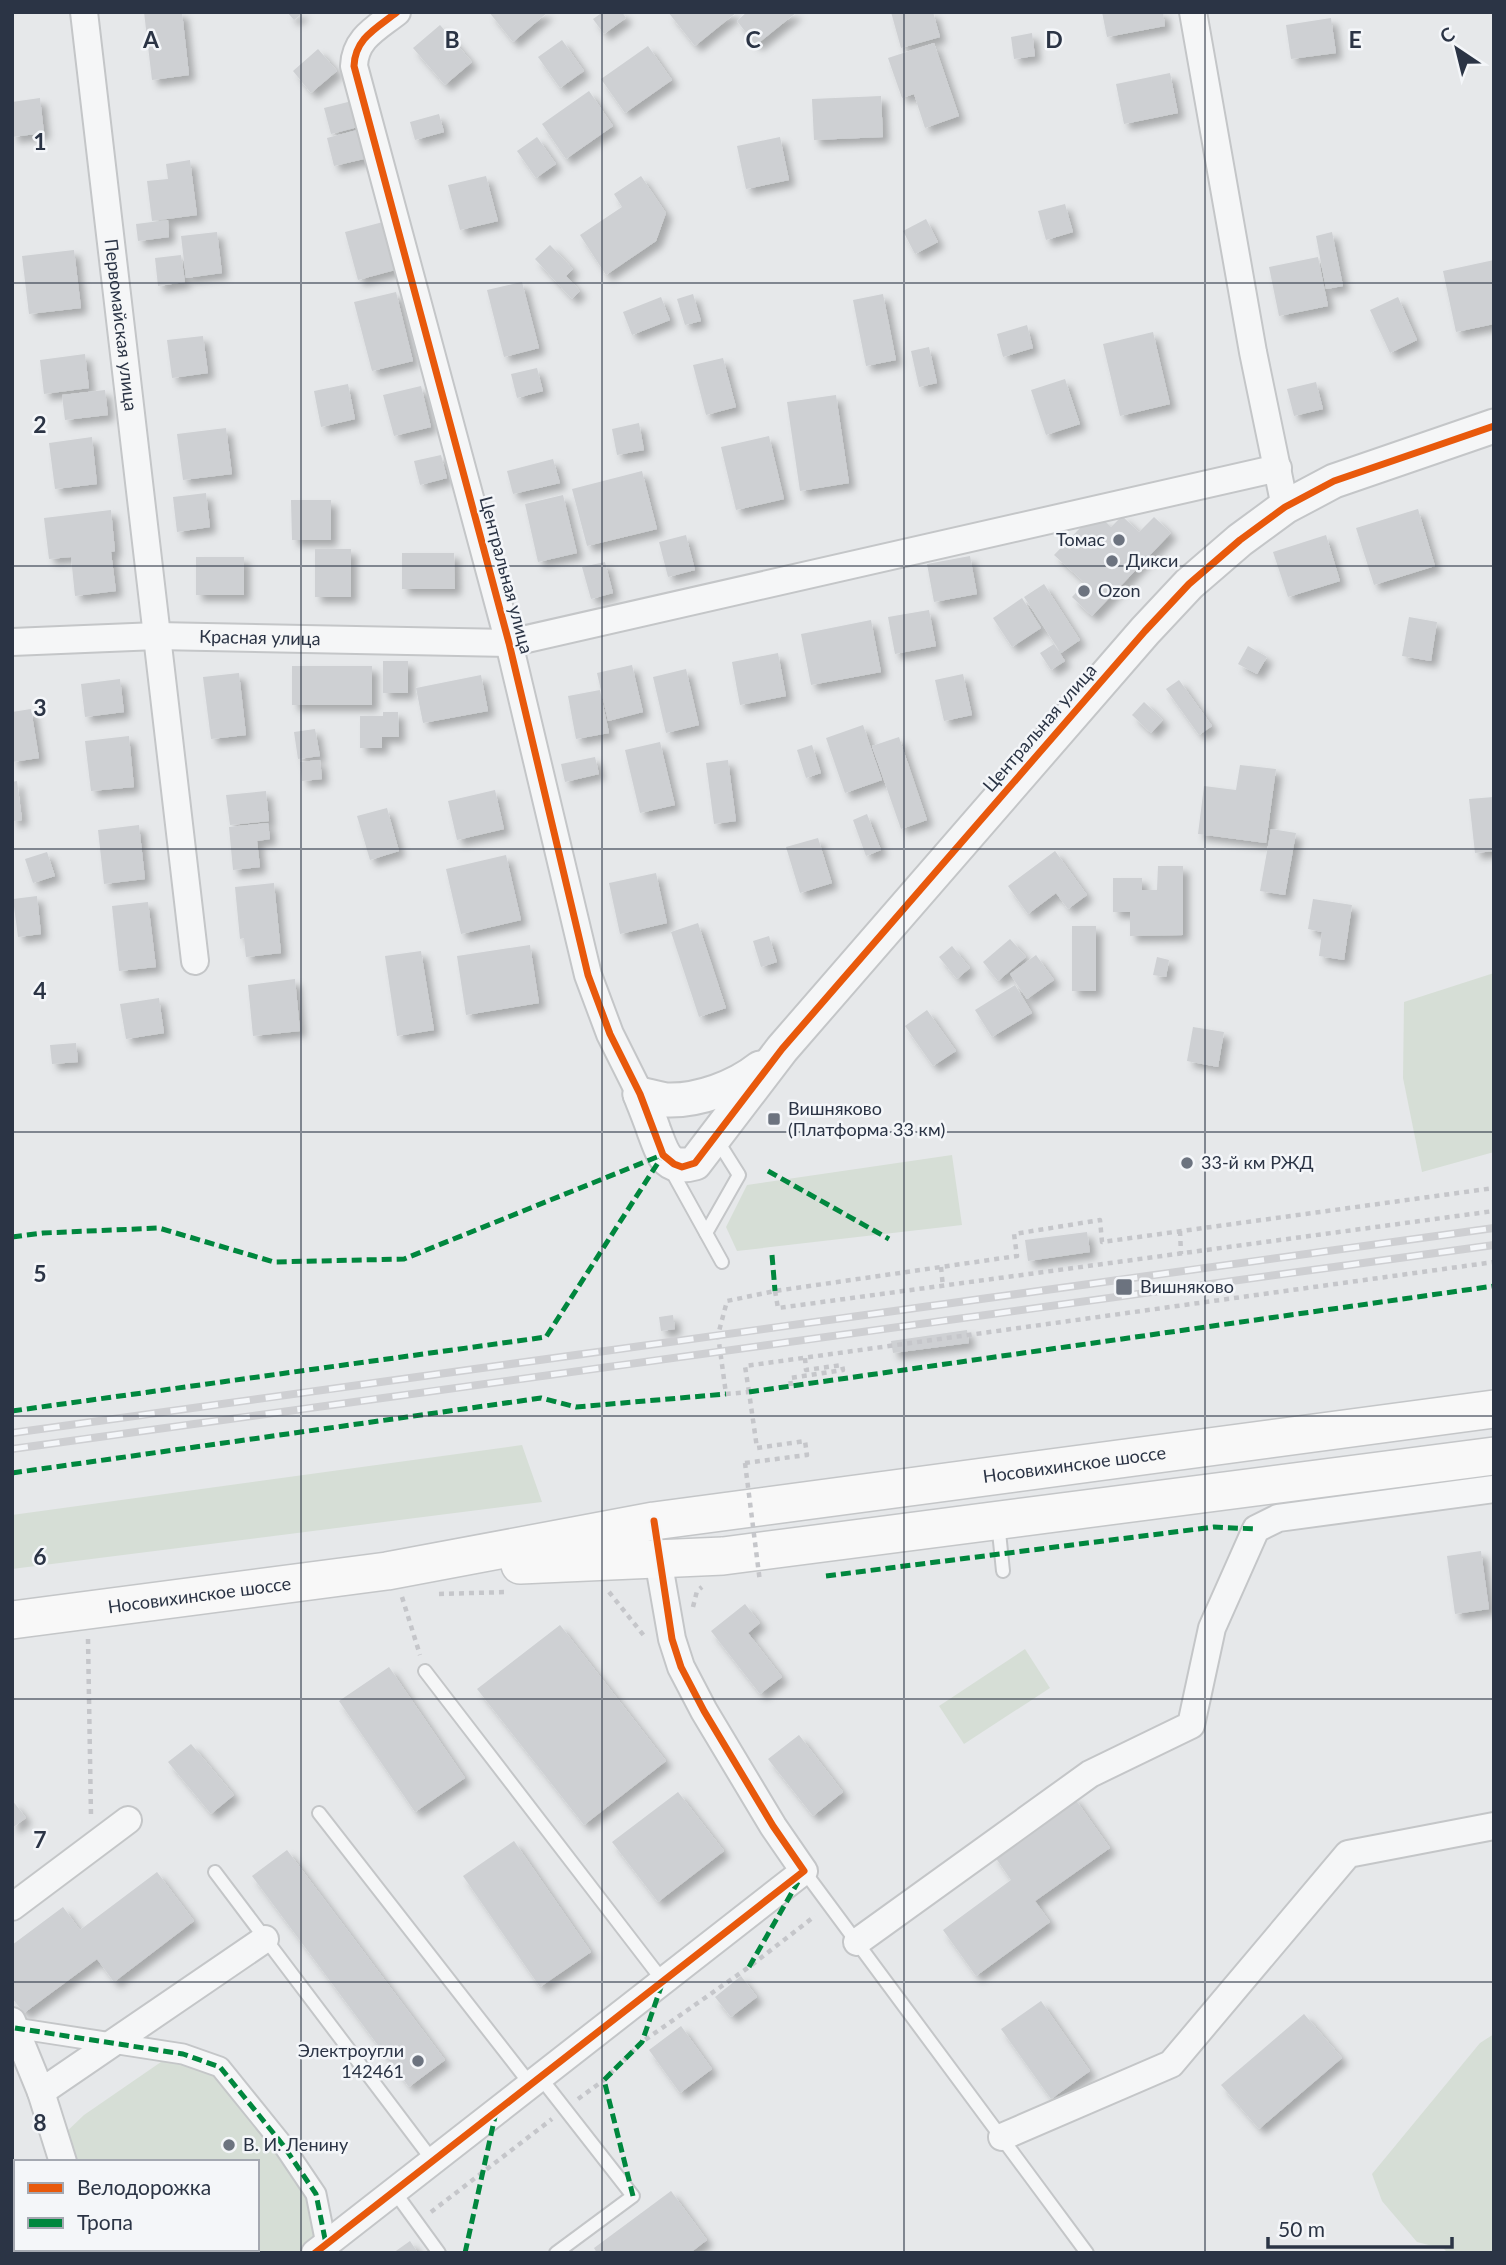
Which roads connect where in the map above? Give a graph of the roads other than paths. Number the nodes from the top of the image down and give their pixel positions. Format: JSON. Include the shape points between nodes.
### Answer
{"nodes":[{"id":1,"x":84,"y":12,"type":"edge"},
{"id":2,"x":397,"y":12,"type":"edge"},
{"id":3,"x":1193,"y":12,"type":"edge"},
{"id":4,"x":1494,"y":426,"type":"edge"},
{"id":5,"x":1278,"y":468,"type":"junction"},
{"id":6,"x":1285,"y":507,"type":"junction"},
{"id":7,"x":157,"y":636,"type":"junction"},
{"id":8,"x":12,"y":642,"type":"edge"},
{"id":9,"x":509,"y":643,"type":"junction"},
{"id":10,"x":195,"y":961,"type":"dead end"},
{"id":11,"x":782,"y":1049,"type":"junction"},
{"id":12,"x":640,"y":1094,"type":"junction"},
{"id":13,"x":715,"y":1137,"type":"junction"},
{"id":14,"x":663,"y":1155,"type":"junction"},
{"id":15,"x":706,"y":1233,"type":"junction"},
{"id":16,"x":722,"y":1262,"type":"dead end"},
{"id":17,"x":1494,"y":1409,"type":"edge"},
{"id":18,"x":1494,"y":1456,"type":"edge"},
{"id":19,"x":1494,"y":1489,"type":"edge"},
{"id":20,"x":998,"y":1520,"type":"junction"},
{"id":21,"x":654,"y":1521,"type":"junction"},
{"id":22,"x":659,"y":1559,"type":"junction"},
{"id":23,"x":1003,"y":1571,"type":"dead end"},
{"id":24,"x":394,"y":1583,"type":"junction"},
{"id":25,"x":12,"y":1620,"type":"edge"},
{"id":26,"x":425,"y":1671,"type":"road end"},
{"id":27,"x":318,"y":1812,"type":"dead end"},
{"id":28,"x":128,"y":1820,"type":"dead end"},
{"id":29,"x":1494,"y":1826,"type":"edge"},
{"id":30,"x":804,"y":1871,"type":"junction"},
{"id":31,"x":215,"y":1872,"type":"dead end"},
{"id":32,"x":12,"y":1907,"type":"edge"},
{"id":33,"x":265,"y":1938,"type":"junction"},
{"id":34,"x":857,"y":1942,"type":"junction"},
{"id":35,"x":663,"y":1981,"type":"junction"},
{"id":36,"x":14,"y":2025,"type":"edge"},
{"id":37,"x":113,"y":2043,"type":"junction"},
{"id":38,"x":535,"y":2081,"type":"junction"},
{"id":39,"x":41,"y":2092,"type":"junction"},
{"id":40,"x":1002,"y":2137,"type":"junction"},
{"id":41,"x":62,"y":2160,"type":"edge"},
{"id":42,"x":433,"y":2161,"type":"junction"},
{"id":43,"x":394,"y":2191,"type":"junction"},
{"id":44,"x":320,"y":2249,"type":"edge"},
{"id":45,"x":439,"y":2253,"type":"edge"},
{"id":46,"x":556,"y":2253,"type":"edge"},
{"id":47,"x":1087,"y":2253,"type":"edge"}],
"edges":[{"from":1,"to":7,"type":"street","name":"Первомайская улица"},
{"from":2,"to":9,"type":"street","name":"Центральная улица","via":[[362,40],[354,66]]},
{"from":3,"to":5,"type":"street"},
{"from":4,"to":6,"type":"street","name":"Центральная улица","via":[[1334,481]]},
{"from":5,"to":6,"type":"street"},
{"from":5,"to":9,"type":"street","name":"Красная улица"},
{"from":6,"to":11,"type":"street","name":"Центральная улица","via":[[1214,562],[1163,612]]},
{"from":7,"to":8,"type":"street","name":"Красная улица"},
{"from":7,"to":9,"type":"street","name":"Красная улица"},
{"from":7,"to":10,"type":"street","name":"Первомайская улица"},
{"from":9,"to":12,"type":"street","name":"Центральная улица","via":[[588,975]]},
{"from":11,"to":12,"type":"street","via":[[751,1075],[708,1094],[666,1100]]},
{"from":11,"to":13,"type":"street","name":"Центральная улица"},
{"from":12,"to":14,"type":"street","name":"Центральная улица"},
{"from":13,"to":14,"type":"street","name":"Центральная улица","via":[[695,1163],[682,1167]]},
{"from":13,"to":15,"type":"lane","via":[[739,1175]]},
{"from":14,"to":15,"type":"lane"},
{"from":15,"to":16,"type":"lane"},
{"from":17,"to":21,"type":"main road","name":"Носовихинское шоссе"},
{"from":18,"to":20,"type":"main road","name":"Носовихинское шоссе"},
{"from":19,"to":34,"type":"street","via":[[1278,1518],[1256,1529],[1212,1628],[1191,1725],[1090,1774]]},
{"from":20,"to":22,"type":"main road","name":"Носовихинское шоссе","via":[[723,1556]]},
{"from":20,"to":23,"type":"lane"},
{"from":21,"to":22,"type":"street"},
{"from":21,"to":24,"type":"main road","name":"Носовихинское шоссе"},
{"from":22,"to":24,"type":"main road","name":"Носовихинское шоссе"},
{"from":22,"to":30,"type":"street","via":[[681,1667],[752,1792]]},
{"from":24,"to":25,"type":"main road","name":"Носовихинское шоссе"},
{"from":26,"to":35,"type":"lane"},
{"from":27,"to":38,"type":"lane"},
{"from":28,"to":32,"type":"street"},
{"from":29,"to":40,"type":"street","via":[[1348,1854],[1171,2064]]},
{"from":30,"to":34,"type":"lane"},
{"from":30,"to":35,"type":"street"},
{"from":31,"to":33,"type":"lane"},
{"from":33,"to":37,"type":"street"},
{"from":33,"to":42,"type":"lane"},
{"from":34,"to":40,"type":"lane"},
{"from":35,"to":38,"type":"street"},
{"from":36,"to":37,"type":"street"},
{"from":36,"to":39,"type":"street"},
{"from":37,"to":39,"type":"street"},
{"from":37,"to":44,"type":"street","via":[[183,2054],[220,2067],[316,2194]]},
{"from":38,"to":42,"type":"street"},
{"from":38,"to":46,"type":"lane","via":[[565,2109],[633,2196]]},
{"from":39,"to":41,"type":"street"},
{"from":40,"to":47,"type":"lane"},
{"from":42,"to":43,"type":"street"},
{"from":43,"to":44,"type":"street"},
{"from":43,"to":45,"type":"lane"}]}
